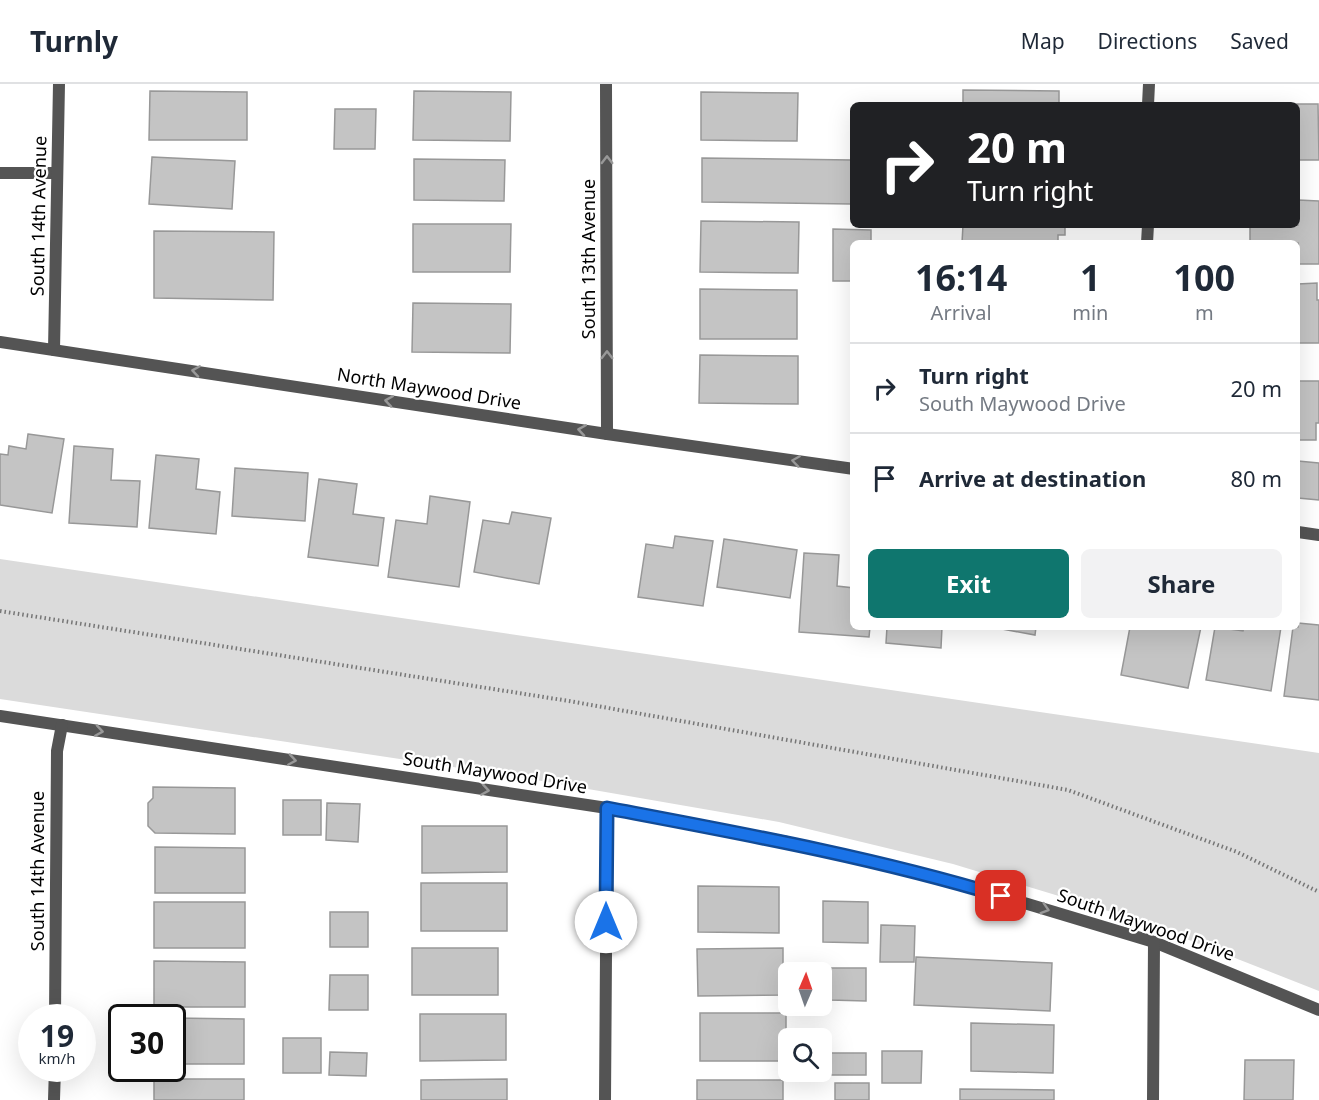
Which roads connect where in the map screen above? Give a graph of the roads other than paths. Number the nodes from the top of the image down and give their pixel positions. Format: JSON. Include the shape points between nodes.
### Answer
{"nodes":[{"id":1,"x":59,"y":84,"type":"edge"},
{"id":2,"x":606,"y":84,"type":"edge"},
{"id":3,"x":1149,"y":84,"type":"edge"},
{"id":4,"x":1148,"y":102,"type":"edge"},
{"id":5,"x":0,"y":173,"type":"edge"},
{"id":6,"x":57,"y":173,"type":"junction"},
{"id":7,"x":0,"y":342,"type":"edge"},
{"id":8,"x":54,"y":350,"type":"junction"},
{"id":9,"x":607,"y":434,"type":"junction"},
{"id":10,"x":850,"y":468,"type":"edge"},
{"id":11,"x":1300,"y":532,"type":"edge"},
{"id":12,"x":1319,"y":535,"type":"edge"},
{"id":13,"x":0,"y":716,"type":"edge"},
{"id":14,"x":62,"y":725,"type":"junction"},
{"id":15,"x":607,"y":808,"type":"junction"},
{"id":16,"x":1154,"y":942,"type":"junction"},
{"id":17,"x":55,"y":1004,"type":"edge"},
{"id":18,"x":1319,"y":1010,"type":"edge"},
{"id":19,"x":55,"y":1082,"type":"edge"},
{"id":20,"x":54,"y":1100,"type":"edge"},
{"id":21,"x":605,"y":1100,"type":"edge"},
{"id":22,"x":1153,"y":1100,"type":"edge"}],
"edges":[{"from":1,"to":6,"type":"street","name":"South 14th Avenue"},
{"from":9,"to":2,"type":"street","name":"South 13th Avenue","one_way":true},
{"from":3,"to":4,"type":"street"},
{"from":5,"to":6,"type":"street"},
{"from":6,"to":8,"type":"street","name":"South 14th Avenue"},
{"from":7,"to":8,"type":"street","name":"North Maywood Drive"},
{"from":9,"to":8,"type":"street","name":"North Maywood Drive","one_way":true},
{"from":10,"to":9,"type":"street","name":"North Maywood Drive","one_way":true},
{"from":11,"to":12,"type":"street"},
{"from":13,"to":14,"type":"street","name":"South Maywood Drive"},
{"from":14,"to":15,"type":"street","name":"South Maywood Drive","one_way":true},
{"from":14,"to":17,"type":"street","name":"South 14th Avenue","via":[[57,751]]},
{"from":15,"to":16,"type":"street","name":"South Maywood Drive","one_way":true,"via":[[787,842],[958,883]]},
{"from":15,"to":21,"type":"street"},
{"from":16,"to":18,"type":"street","name":"South Maywood Drive"},
{"from":16,"to":22,"type":"street"},
{"from":19,"to":20,"type":"street"}]}
